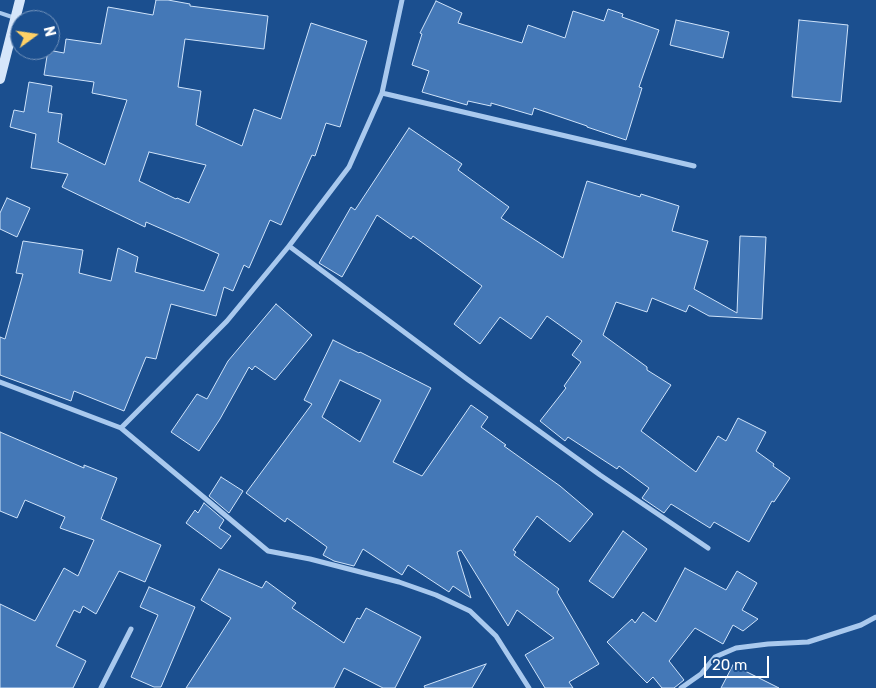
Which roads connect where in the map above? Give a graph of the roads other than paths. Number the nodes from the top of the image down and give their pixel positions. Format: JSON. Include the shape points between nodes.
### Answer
{"nodes":[{"id":1,"x":402,"y":0,"type":"edge"},
{"id":2,"x":10,"y":41,"type":"edge"},
{"id":3,"x":0,"y":79,"type":"edge"},
{"id":4,"x":382,"y":93,"type":"junction"},
{"id":5,"x":694,"y":166,"type":"dead end"},
{"id":6,"x":289,"y":246,"type":"junction"},
{"id":7,"x":0,"y":382,"type":"edge"},
{"id":8,"x":122,"y":428,"type":"junction"},
{"id":9,"x":708,"y":548,"type":"dead end"},
{"id":10,"x":876,"y":617,"type":"edge"},
{"id":11,"x":131,"y":628,"type":"dead end"},
{"id":12,"x":101,"y":688,"type":"edge"},
{"id":13,"x":529,"y":688,"type":"edge"},
{"id":14,"x":681,"y":688,"type":"edge"}],
"edges":[{"from":1,"to":4,"type":"street"},
{"from":2,"to":3,"type":"main road"},
{"from":4,"to":5,"type":"street"},
{"from":4,"to":6,"type":"street","via":[[349,167]]},
{"from":6,"to":8,"type":"street","via":[[227,321]]},
{"from":6,"to":9,"type":"street","via":[[482,391]]},
{"from":7,"to":8,"type":"street"},
{"from":8,"to":13,"type":"street","via":[[268,551],[310,558],[399,582],[470,611],[496,636]]},
{"from":10,"to":14,"type":"street","via":[[862,625],[808,642],[736,648],[715,657],[701,674]]},
{"from":11,"to":12,"type":"street"}]}
